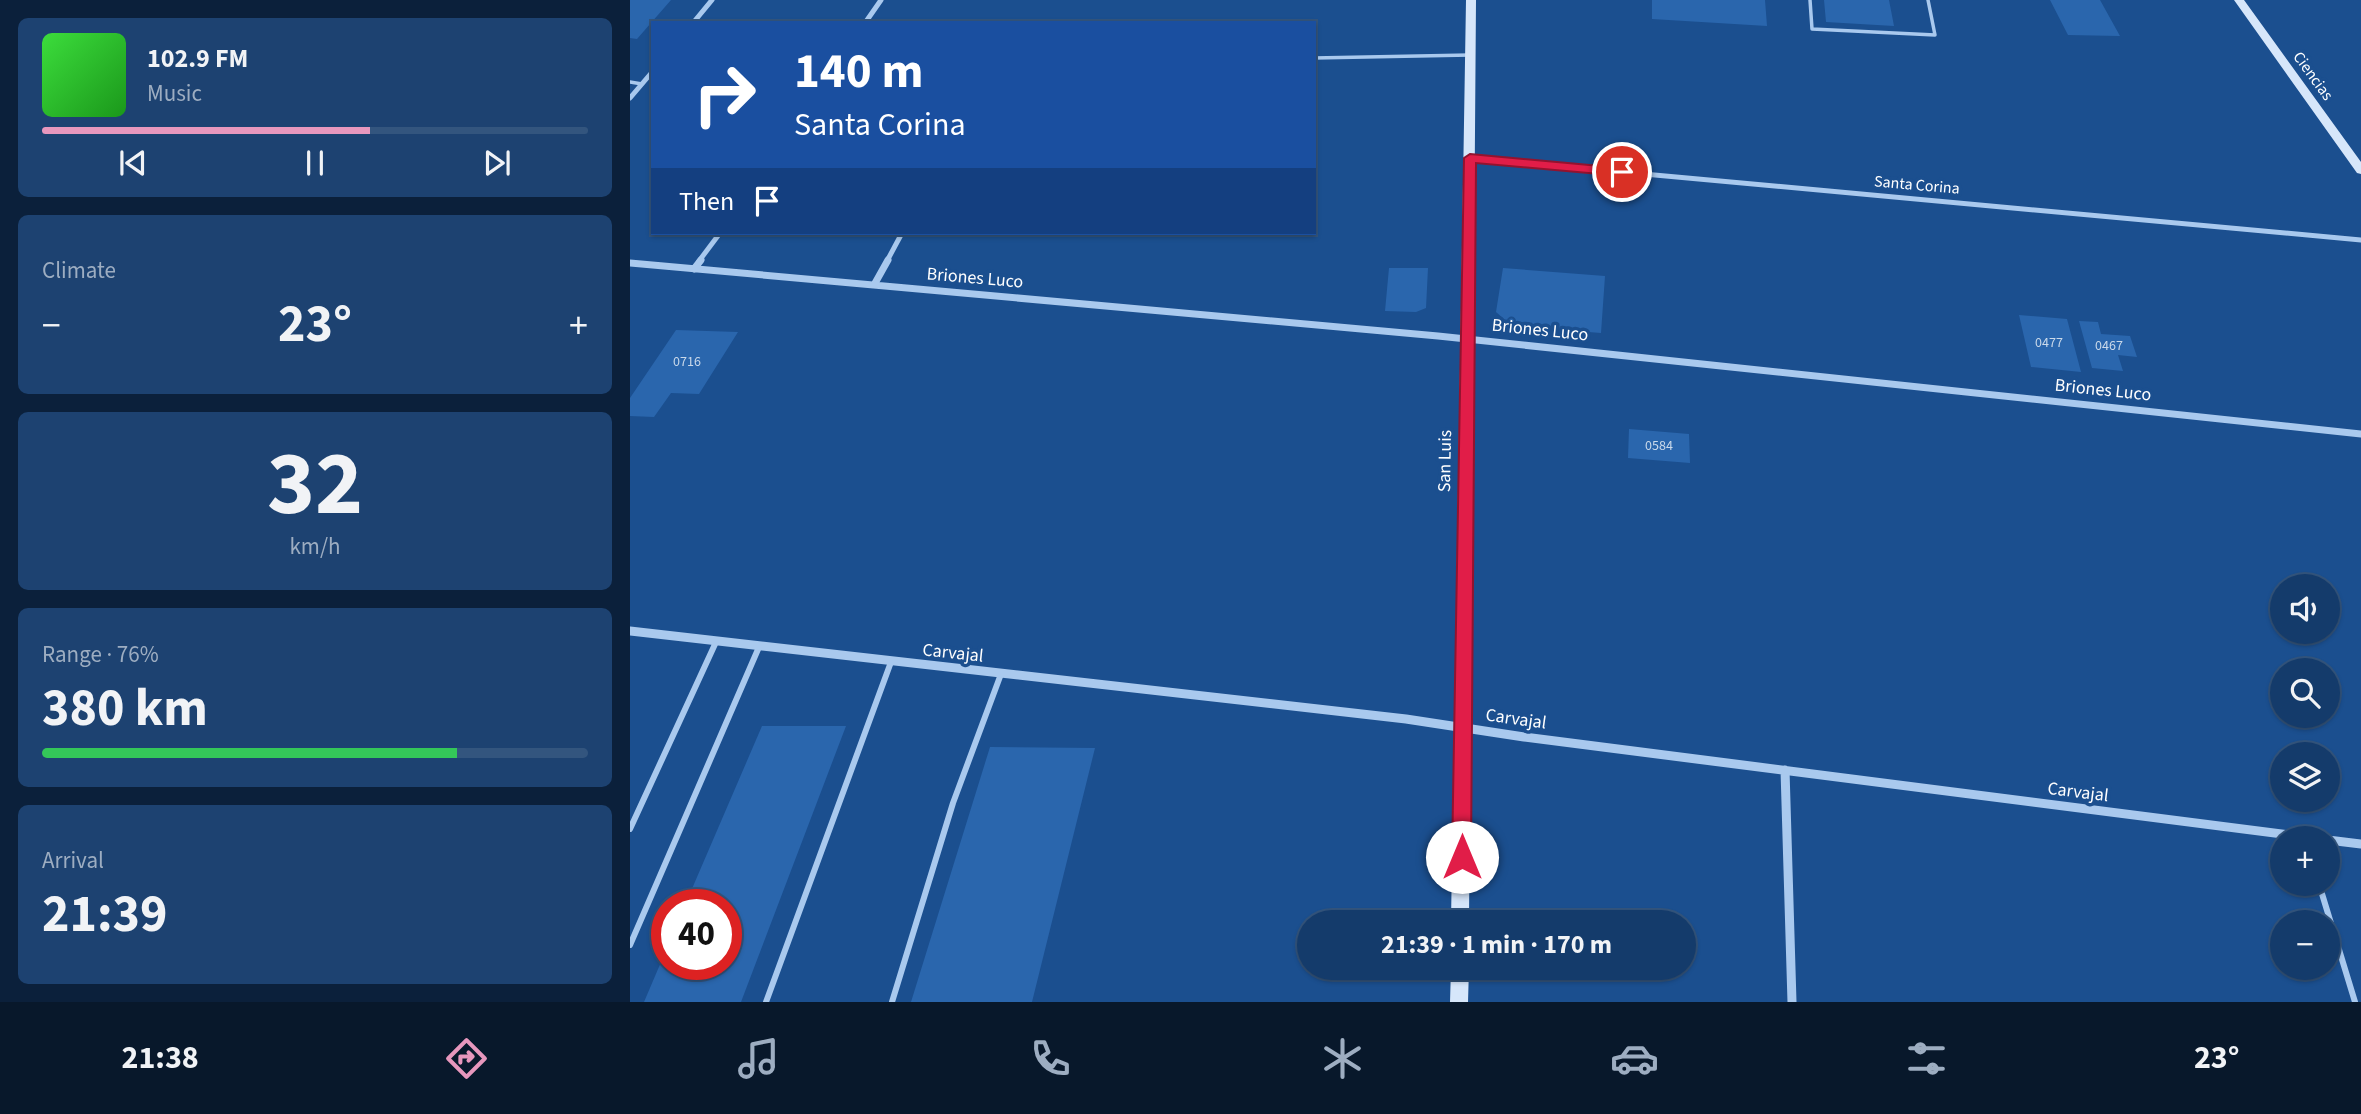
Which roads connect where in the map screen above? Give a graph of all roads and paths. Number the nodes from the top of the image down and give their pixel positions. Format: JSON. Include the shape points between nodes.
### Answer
{"nodes":[{"id":1,"x":712,"y":0,"type":"edge"},
{"id":2,"x":881,"y":0,"type":"edge"},
{"id":3,"x":1471,"y":0,"type":"edge"},
{"id":4,"x":1810,"y":0,"type":"edge"},
{"id":5,"x":1928,"y":0,"type":"edge"},
{"id":6,"x":2239,"y":0,"type":"edge"},
{"id":7,"x":695,"y":21,"type":"edge"},
{"id":8,"x":867,"y":21,"type":"edge"},
{"id":9,"x":1471,"y":55,"type":"junction"},
{"id":10,"x":1316,"y":58,"type":"edge"},
{"id":11,"x":651,"y":73,"type":"edge"},
{"id":12,"x":630,"y":82,"type":"edge"},
{"id":13,"x":642,"y":84,"type":"junction"},
{"id":14,"x":630,"y":98,"type":"edge"},
{"id":15,"x":1470,"y":158,"type":"junction"},
{"id":16,"x":2361,"y":170,"type":"edge"},
{"id":17,"x":719,"y":235,"type":"edge"},
{"id":18,"x":901,"y":235,"type":"edge"},
{"id":19,"x":2361,"y":240,"type":"edge"},
{"id":20,"x":630,"y":264,"type":"edge"},
{"id":21,"x":695,"y":269,"type":"junction"},
{"id":22,"x":874,"y":285,"type":"junction"},
{"id":23,"x":1468,"y":339,"type":"junction"},
{"id":24,"x":2361,"y":434,"type":"edge"},
{"id":25,"x":630,"y":631,"type":"edge"},
{"id":26,"x":716,"y":642,"type":"junction"},
{"id":27,"x":759,"y":647,"type":"junction"},
{"id":28,"x":891,"y":662,"type":"junction"},
{"id":29,"x":1002,"y":674,"type":"junction"},
{"id":30,"x":1464,"y":728,"type":"junction"},
{"id":31,"x":1785,"y":770,"type":"junction"},
{"id":32,"x":630,"y":829,"type":"edge"},
{"id":33,"x":2270,"y":833,"type":"edge"},
{"id":34,"x":2340,"y":841,"type":"edge"},
{"id":35,"x":2361,"y":844,"type":"edge"},
{"id":36,"x":2323,"y":896,"type":"edge"},
{"id":37,"x":1460,"y":910,"type":"edge"},
{"id":38,"x":630,"y":945,"type":"edge"},
{"id":39,"x":1460,"y":980,"type":"edge"},
{"id":40,"x":766,"y":1002,"type":"edge"},
{"id":41,"x":892,"y":1002,"type":"edge"},
{"id":42,"x":1459,"y":1002,"type":"edge"},
{"id":43,"x":1792,"y":1002,"type":"edge"},
{"id":44,"x":2355,"y":1002,"type":"edge"}],
"edges":[{"from":1,"to":7,"type":"street"},
{"from":2,"to":8,"type":"street"},
{"from":3,"to":9,"type":"street","name":"San Luis"},
{"from":4,"to":5,"type":"lane","via":[[1812,29],[1935,35]]},
{"from":6,"to":16,"type":"street","name":"Ciencias"},
{"from":9,"to":10,"type":"lane"},
{"from":9,"to":15,"type":"street","name":"San Luis"},
{"from":11,"to":13,"type":"street"},
{"from":12,"to":13,"type":"lane"},
{"from":13,"to":14,"type":"street"},
{"from":15,"to":19,"type":"street","name":"Santa Corina"},
{"from":15,"to":23,"type":"street","name":"San Luis"},
{"from":17,"to":21,"type":"street"},
{"from":18,"to":22,"type":"street"},
{"from":20,"to":21,"type":"street","name":"Briones Luco"},
{"from":21,"to":22,"type":"street","name":"Briones Luco"},
{"from":22,"to":23,"type":"street","name":"Briones Luco"},
{"from":23,"to":24,"type":"street","name":"Briones Luco"},
{"from":23,"to":30,"type":"street","name":"San Luis"},
{"from":25,"to":26,"type":"street","name":"Carvajal"},
{"from":26,"to":27,"type":"street","name":"Carvajal"},
{"from":26,"to":32,"type":"lane"},
{"from":27,"to":28,"type":"street","name":"Carvajal"},
{"from":27,"to":38,"type":"lane"},
{"from":28,"to":29,"type":"street","name":"Carvajal"},
{"from":28,"to":40,"type":"lane"},
{"from":29,"to":30,"type":"street","name":"Carvajal"},
{"from":29,"to":41,"type":"lane","via":[[953,803]]},
{"from":30,"to":31,"type":"street","name":"Carvajal"},
{"from":30,"to":37,"type":"street","name":"San Luis"},
{"from":31,"to":33,"type":"street","name":"Carvajal"},
{"from":31,"to":43,"type":"street"},
{"from":34,"to":35,"type":"street"},
{"from":36,"to":44,"type":"lane"},
{"from":39,"to":42,"type":"street"}]}
